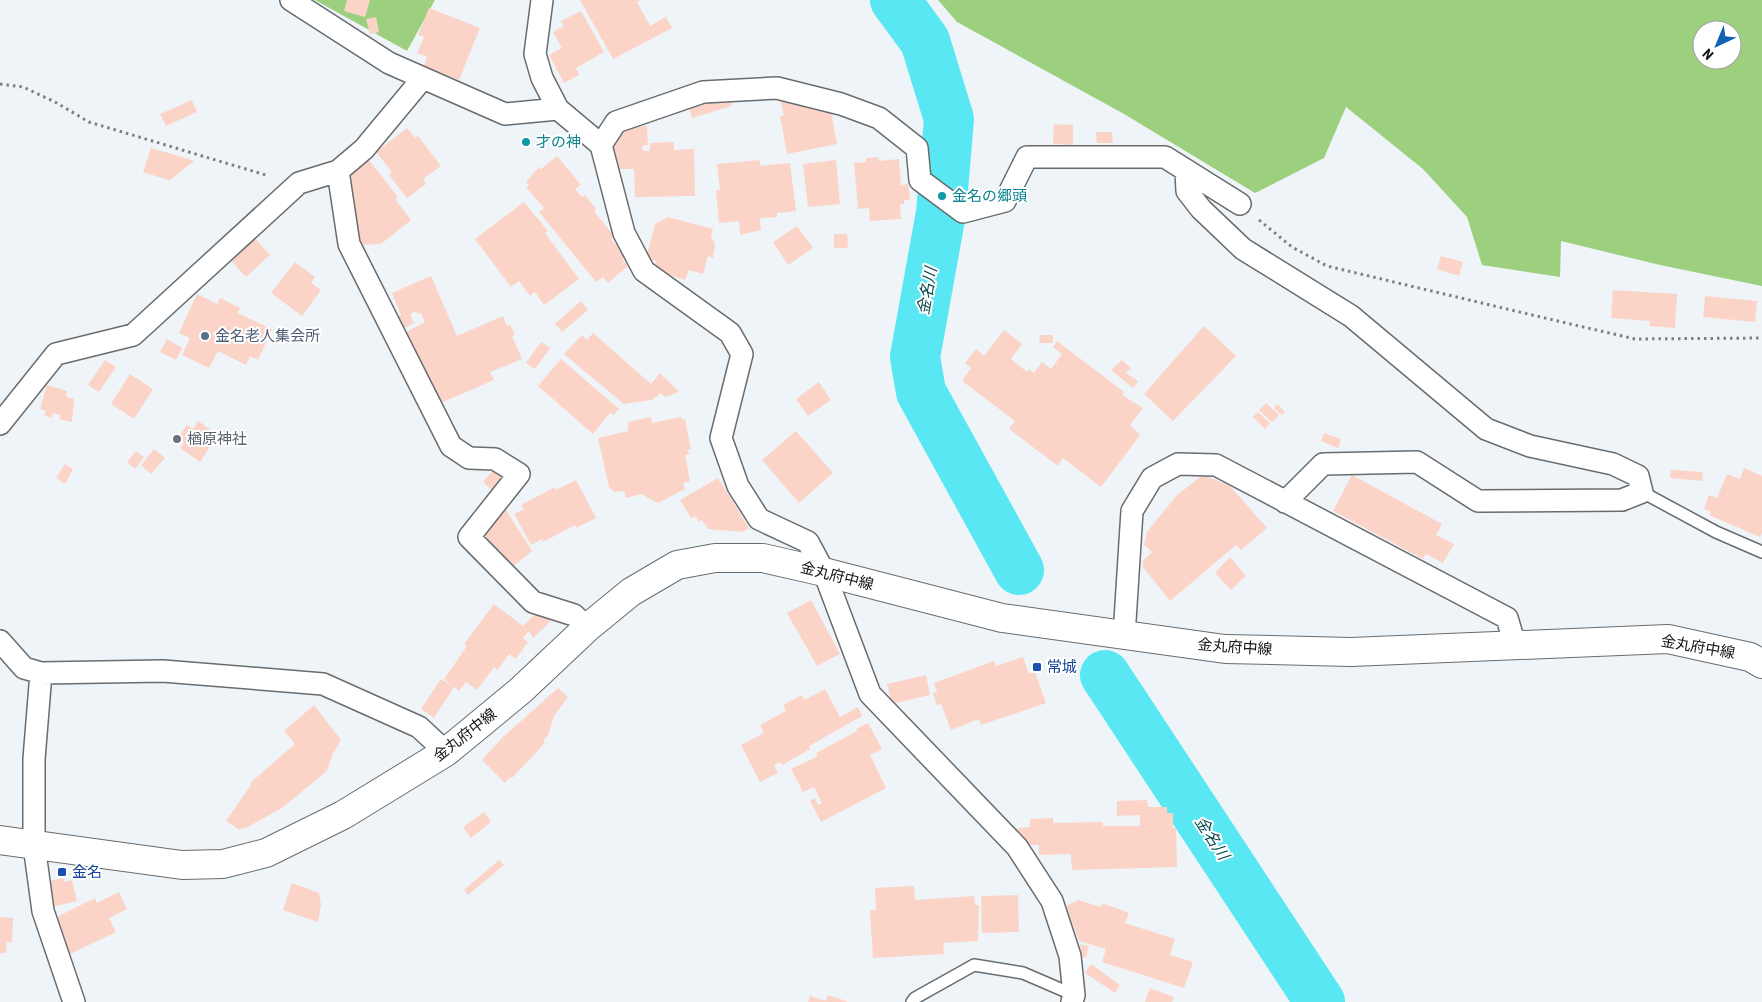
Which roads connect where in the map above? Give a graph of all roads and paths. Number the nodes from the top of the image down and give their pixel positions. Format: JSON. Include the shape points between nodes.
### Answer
{"nodes":[{"id":1,"x":291,"y":0,"type":"edge"},
{"id":2,"x":542,"y":0,"type":"edge"},
{"id":3,"x":423,"y":78,"type":"junction"},
{"id":4,"x":0,"y":84,"type":"edge"},
{"id":5,"x":558,"y":109,"type":"junction"},
{"id":6,"x":601,"y":145,"type":"junction"},
{"id":7,"x":338,"y":171,"type":"junction"},
{"id":8,"x":1186,"y":172,"type":"junction"},
{"id":9,"x":299,"y":183,"type":"junction"},
{"id":10,"x":1240,"y":204,"type":"joint"},
{"id":11,"x":1762,"y":338,"type":"edge"},
{"id":12,"x":0,"y":424,"type":"edge"},
{"id":13,"x":1642,"y":492,"type":"junction"},
{"id":14,"x":1285,"y":502,"type":"junction"},
{"id":15,"x":1762,"y":552,"type":"edge"},
{"id":16,"x":824,"y":572,"type":"junction"},
{"id":17,"x":587,"y":628,"type":"junction"},
{"id":18,"x":1124,"y":636,"type":"junction"},
{"id":19,"x":0,"y":640,"type":"edge"},
{"id":20,"x":1515,"y":644,"type":"junction"},
{"id":21,"x":1762,"y":664,"type":"edge"},
{"id":22,"x":41,"y":673,"type":"junction"},
{"id":23,"x":446,"y":752,"type":"junction"},
{"id":24,"x":0,"y":840,"type":"edge"},
{"id":25,"x":34,"y":846,"type":"junction"},
{"id":26,"x":1073,"y":999,"type":"edge"},
{"id":27,"x":74,"y":1002,"type":"edge"},
{"id":28,"x":912,"y":1002,"type":"edge"}],
"edges":[{"from":1,"to":3,"type":"street","via":[[389,63]]},
{"from":2,"to":5,"type":"street","via":[[536,54],[542,78]]},
{"from":3,"to":5,"type":"street","via":[[505,114]]},
{"from":3,"to":7,"type":"street","via":[[364,149]]},
{"from":4,"to":9,"type":"path","via":[[22,87],[89,122]]},
{"from":5,"to":6,"type":"street"},
{"from":6,"to":8,"type":"street","via":[[616,122],[703,92],[777,88],[841,104],[879,118],[917,148],[920,180],[963,212],[1005,201],[1027,157],[1165,157]]},
{"from":6,"to":16,"type":"street","via":[[624,233],[644,271],[730,333],[742,354],[721,438],[738,486],[759,519],[808,542]]},
{"from":7,"to":9,"type":"street"},
{"from":7,"to":17,"type":"street","via":[[349,244],[451,446],[469,458],[494,459],[519,474],[470,537],[533,602],[574,615]]},
{"from":8,"to":10,"type":"street"},
{"from":8,"to":13,"type":"street","via":[[1187,191],[1243,249],[1352,316],[1486,429],[1530,446],[1613,464],[1638,476]]},
{"from":9,"to":12,"type":"street","via":[[133,335],[56,354]]},
{"from":10,"to":11,"type":"path","via":[[1292,247],[1327,266],[1635,339]]},
{"from":13,"to":14,"type":"street","via":[[1622,500],[1478,501],[1417,462],[1323,464]]},
{"from":13,"to":15,"type":"lane","via":[[1716,532]]},
{"from":14,"to":18,"type":"street","via":[[1216,466],[1178,464],[1152,478],[1132,511]]},
{"from":14,"to":20,"type":"street","via":[[1507,618]]},
{"from":16,"to":17,"type":"main road","name":"金丸府中線","via":[[763,558],[715,558],[677,565],[631,592]]},
{"from":16,"to":18,"type":"main road","name":"金丸府中線","via":[[1002,618]]},
{"from":16,"to":26,"type":"street","via":[[870,694],[1017,847],[1052,900],[1070,956]]},
{"from":17,"to":23,"type":"main road","name":"金丸府中線","via":[[520,691]]},
{"from":18,"to":20,"type":"main road","name":"金丸府中線","via":[[1226,649],[1351,652]]},
{"from":19,"to":22,"type":"street","via":[[24,668]]},
{"from":20,"to":21,"type":"main road","name":"金丸府中線","via":[[1668,639],[1750,657]]},
{"from":22,"to":23,"type":"street","via":[[164,670],[323,684],[419,727]]},
{"from":22,"to":25,"type":"street","via":[[34,759]]},
{"from":23,"to":25,"type":"main road","name":"金丸府中線","via":[[343,815],[266,853],[223,864],[182,865]]},
{"from":24,"to":25,"type":"main road","name":"金丸府中線"},
{"from":25,"to":27,"type":"street","via":[[43,911]]},
{"from":26,"to":28,"type":"lane","via":[[1023,973],[974,965]]}]}
